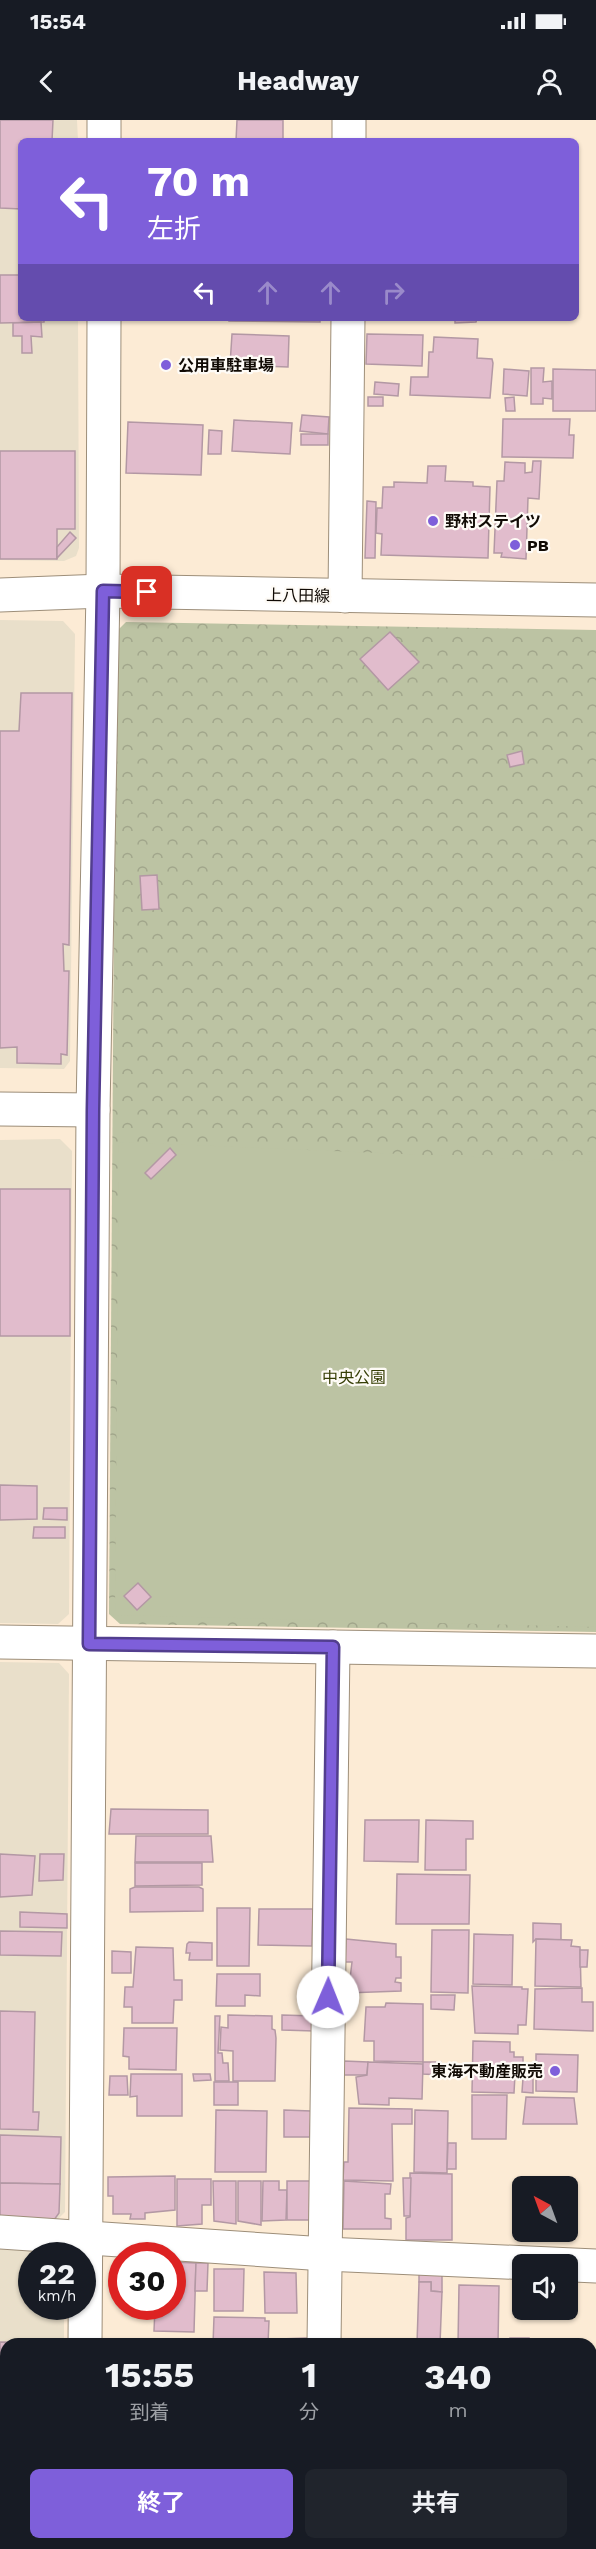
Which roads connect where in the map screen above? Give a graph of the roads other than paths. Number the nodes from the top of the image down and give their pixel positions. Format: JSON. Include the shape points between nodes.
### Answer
{"nodes":[{"id":1,"x":104,"y":120,"type":"edge"},
{"id":2,"x":349,"y":120,"type":"edge"},
{"id":3,"x":104,"y":138,"type":"edge"},
{"id":4,"x":349,"y":138,"type":"edge"},
{"id":5,"x":104,"y":321,"type":"edge"},
{"id":6,"x":348,"y":321,"type":"edge"},
{"id":7,"x":103,"y":591,"type":"junction"},
{"id":8,"x":0,"y":595,"type":"edge"},
{"id":9,"x":345,"y":596,"type":"junction"},
{"id":10,"x":596,"y":600,"type":"edge"},
{"id":11,"x":0,"y":1109,"type":"edge"},
{"id":12,"x":93,"y":1110,"type":"junction"},
{"id":13,"x":0,"y":1642,"type":"edge"},
{"id":14,"x":89,"y":1644,"type":"junction"},
{"id":15,"x":333,"y":1647,"type":"junction"},
{"id":16,"x":596,"y":1651,"type":"edge"},
{"id":17,"x":0,"y":2232,"type":"edge"},
{"id":18,"x":85,"y":2237,"type":"junction"},
{"id":19,"x":325,"y":2254,"type":"junction"},
{"id":20,"x":596,"y":2266,"type":"edge"},
{"id":21,"x":84,"y":2338,"type":"edge"},
{"id":22,"x":324,"y":2338,"type":"edge"}],
"edges":[{"from":1,"to":3,"type":"street"},
{"from":2,"to":4,"type":"street"},
{"from":5,"to":7,"type":"street"},
{"from":6,"to":9,"type":"street"},
{"from":7,"to":8,"type":"street","name":"上八田線"},
{"from":7,"to":9,"type":"street","name":"上八田線"},
{"from":7,"to":12,"type":"street"},
{"from":9,"to":10,"type":"street","name":"上八田線"},
{"from":11,"to":12,"type":"street"},
{"from":12,"to":14,"type":"street"},
{"from":13,"to":14,"type":"street"},
{"from":14,"to":15,"type":"street"},
{"from":14,"to":18,"type":"street"},
{"from":15,"to":16,"type":"street"},
{"from":15,"to":19,"type":"street"},
{"from":17,"to":18,"type":"street"},
{"from":18,"to":19,"type":"street"},
{"from":18,"to":21,"type":"street"},
{"from":19,"to":20,"type":"street"},
{"from":19,"to":22,"type":"street"}]}
